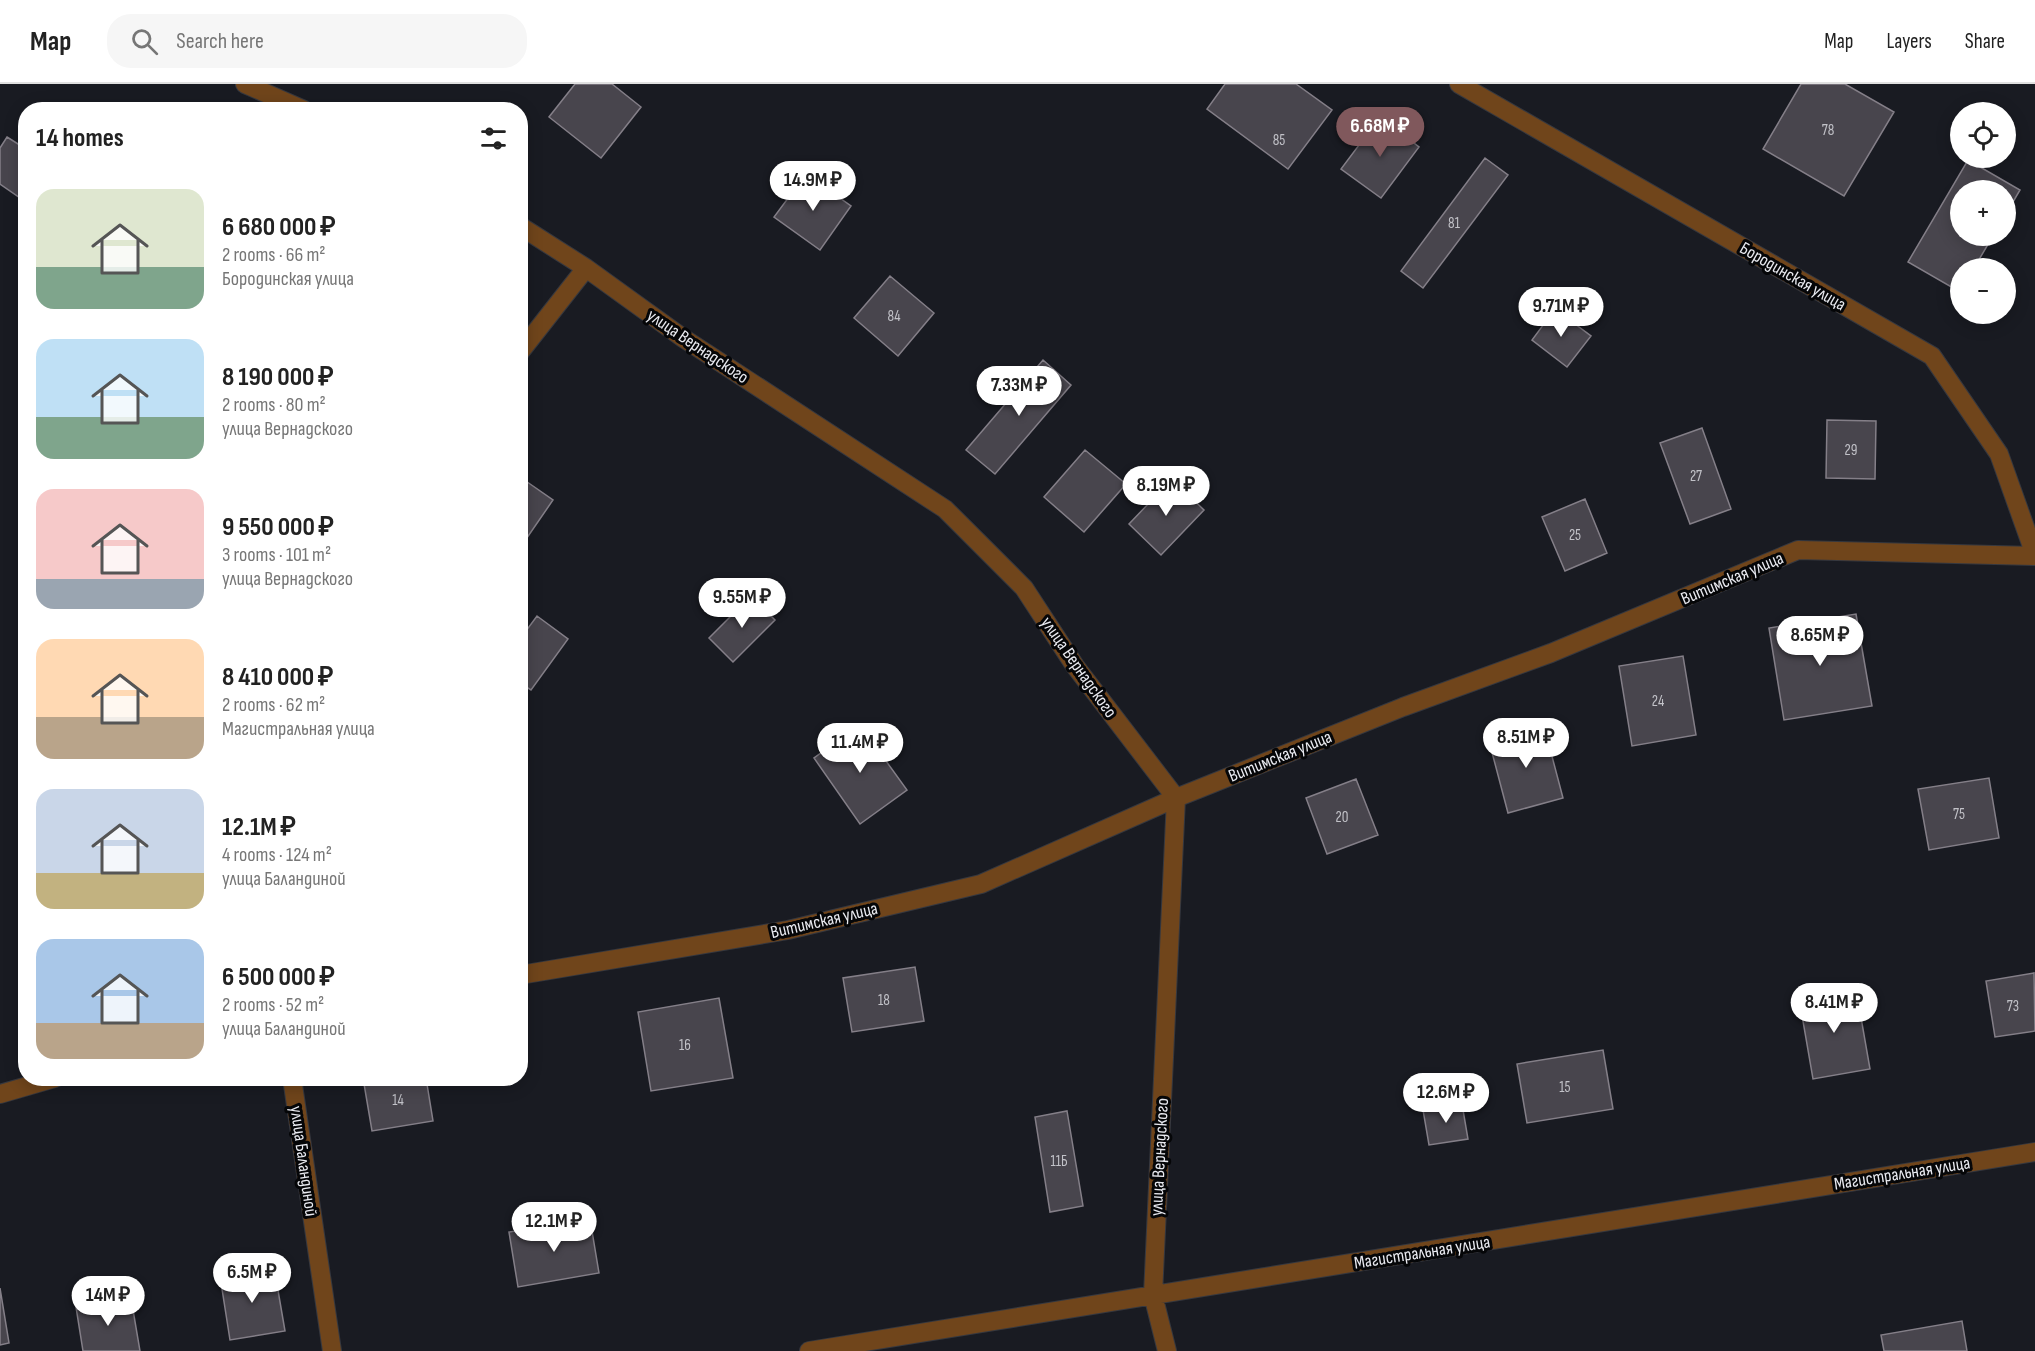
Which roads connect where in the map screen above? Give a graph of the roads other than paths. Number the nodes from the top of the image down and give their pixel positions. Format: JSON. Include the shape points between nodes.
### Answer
{"nodes":[{"id":1,"x":245,"y":84,"type":"edge"},
{"id":2,"x":1459,"y":84,"type":"edge"},
{"id":3,"x":286,"y":102,"type":"edge"},
{"id":4,"x":528,"y":231,"type":"edge"},
{"id":5,"x":586,"y":268,"type":"junction"},
{"id":6,"x":528,"y":342,"type":"edge"},
{"id":7,"x":2035,"y":555,"type":"edge"},
{"id":8,"x":1176,"y":798,"type":"junction"},
{"id":9,"x":528,"y":974,"type":"edge"},
{"id":10,"x":28,"y":1086,"type":"edge"},
{"id":11,"x":293,"y":1086,"type":"edge"},
{"id":12,"x":0,"y":1094,"type":"edge"},
{"id":13,"x":2035,"y":1152,"type":"edge"},
{"id":14,"x":1153,"y":1295,"type":"junction"},
{"id":15,"x":332,"y":1351,"type":"edge"},
{"id":16,"x":809,"y":1351,"type":"edge"},
{"id":17,"x":1167,"y":1351,"type":"edge"}],
"edges":[{"from":1,"to":3,"type":"street"},
{"from":2,"to":7,"type":"street","name":"Бородинская улица","via":[[1932,356],[1999,454]]},
{"from":4,"to":5,"type":"street","name":"улица Вернадского"},
{"from":5,"to":6,"type":"street"},
{"from":5,"to":8,"type":"street","name":"улица Вернадского","via":[[683,338],[945,509],[1024,588],[1075,666]]},
{"from":7,"to":8,"type":"street","name":"Витимская улица","via":[[1798,550],[1551,653],[1403,707]]},
{"from":8,"to":9,"type":"street","name":"Витимская улица","via":[[981,884],[788,930]]},
{"from":8,"to":14,"type":"street","name":"улица Вернадского"},
{"from":10,"to":12,"type":"street"},
{"from":11,"to":15,"type":"street","name":"улица Баландиной"},
{"from":13,"to":14,"type":"street","name":"Магистральная улица"},
{"from":14,"to":16,"type":"street","name":"Магистральная улица"},
{"from":14,"to":17,"type":"street","name":"улица Вернадского"}]}
